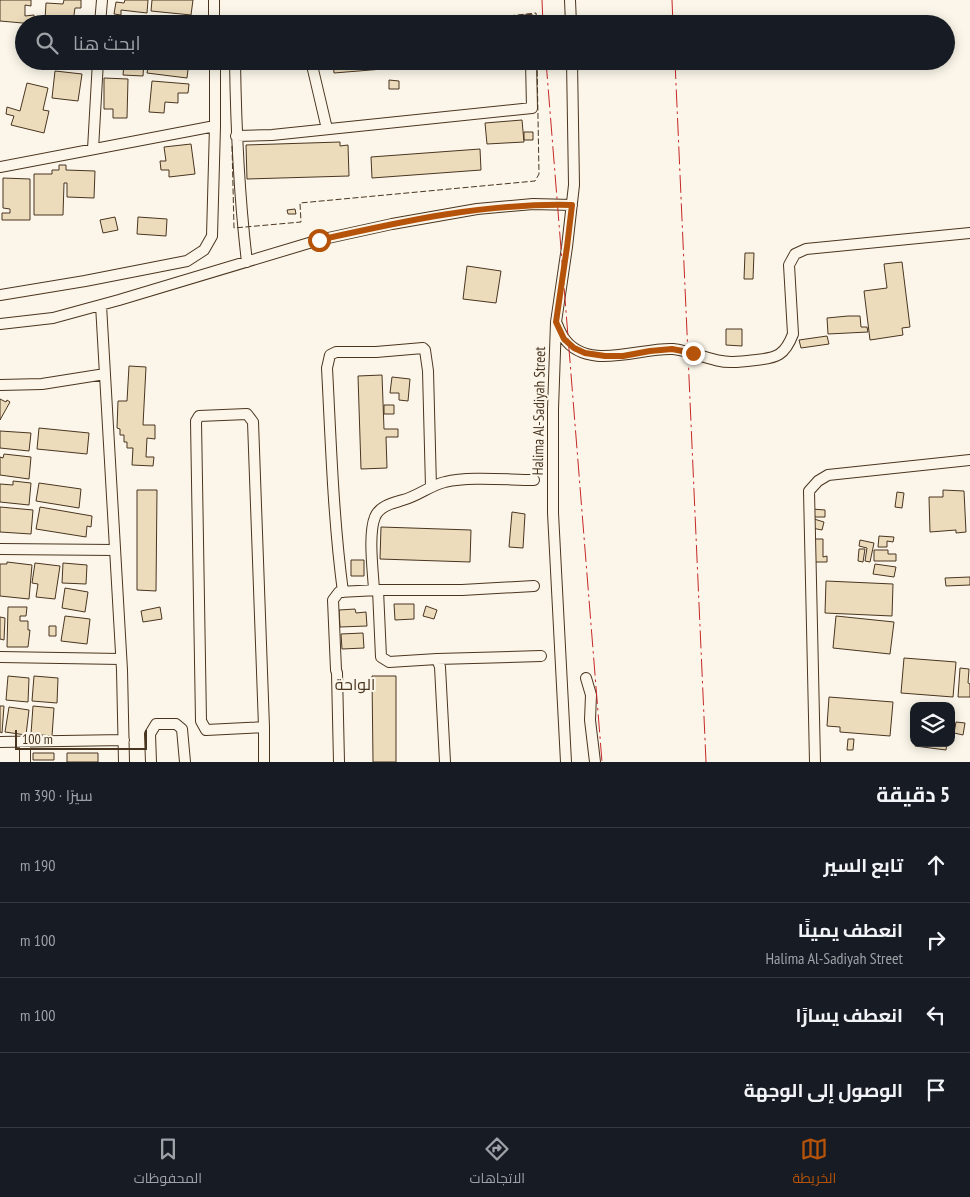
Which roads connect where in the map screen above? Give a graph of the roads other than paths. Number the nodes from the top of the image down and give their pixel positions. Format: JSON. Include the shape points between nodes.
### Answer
{"nodes":[{"id":1,"x":102,"y":0,"type":"edge"},
{"id":2,"x":214,"y":0,"type":"edge"},
{"id":3,"x":570,"y":0,"type":"edge"},
{"id":4,"x":101,"y":15,"type":"edge"},
{"id":5,"x":214,"y":15,"type":"edge"},
{"id":6,"x":571,"y":15,"type":"edge"},
{"id":7,"x":97,"y":70,"type":"edge"},
{"id":8,"x":215,"y":70,"type":"edge"},
{"id":9,"x":235,"y":70,"type":"edge"},
{"id":10,"x":313,"y":70,"type":"edge"},
{"id":11,"x":531,"y":70,"type":"edge"},
{"id":12,"x":572,"y":70,"type":"edge"},
{"id":13,"x":215,"y":126,"type":"junction"},
{"id":14,"x":327,"y":129,"type":"junction"},
{"id":15,"x":236,"y":136,"type":"junction"},
{"id":16,"x":92,"y":149,"type":"junction"},
{"id":17,"x":0,"y":167,"type":"edge"},
{"id":18,"x":572,"y":205,"type":"junction"},
{"id":19,"x":970,"y":232,"type":"edge"},
{"id":20,"x":248,"y":262,"type":"junction"},
{"id":21,"x":0,"y":295,"type":"edge"},
{"id":22,"x":101,"y":305,"type":"junction"},
{"id":23,"x":556,"y":322,"type":"junction"},
{"id":24,"x":0,"y":324,"type":"edge"},
{"id":25,"x":105,"y":374,"type":"junction"},
{"id":26,"x":0,"y":385,"type":"edge"},
{"id":27,"x":970,"y":460,"type":"edge"},
{"id":28,"x":534,"y":480,"type":"dead end"},
{"id":29,"x":431,"y":487,"type":"junction"},
{"id":30,"x":0,"y":549,"type":"edge"},
{"id":31,"x":115,"y":550,"type":"junction"},
{"id":32,"x":534,"y":586,"type":"dead end"},
{"id":33,"x":376,"y":590,"type":"junction"},
{"id":34,"x":343,"y":592,"type":"junction"},
{"id":35,"x":541,"y":656,"type":"dead end"},
{"id":36,"x":0,"y":657,"type":"edge"},
{"id":37,"x":121,"y":659,"type":"junction"},
{"id":38,"x":437,"y":659,"type":"junction"},
{"id":39,"x":586,"y":678,"type":"dead end"},
{"id":40,"x":264,"y":727,"type":"junction"},
{"id":41,"x":124,"y":740,"type":"junction"},
{"id":42,"x":0,"y":742,"type":"edge"},
{"id":43,"x":25,"y":742,"type":"junction"},
{"id":44,"x":25,"y":762,"type":"edge"},
{"id":45,"x":124,"y":762,"type":"edge"},
{"id":46,"x":151,"y":762,"type":"edge"},
{"id":47,"x":185,"y":762,"type":"edge"},
{"id":48,"x":264,"y":762,"type":"edge"},
{"id":49,"x":339,"y":762,"type":"edge"},
{"id":50,"x":445,"y":762,"type":"edge"},
{"id":51,"x":566,"y":762,"type":"edge"},
{"id":52,"x":595,"y":762,"type":"edge"},
{"id":53,"x":814,"y":762,"type":"edge"}],
"edges":[{"from":1,"to":4,"type":"street"},
{"from":2,"to":5,"type":"street"},
{"from":3,"to":6,"type":"street"},
{"from":7,"to":16,"type":"street"},
{"from":8,"to":13,"type":"street"},
{"from":9,"to":15,"type":"street"},
{"from":10,"to":14,"type":"street"},
{"from":11,"to":14,"type":"street","via":[[532,108]]},
{"from":12,"to":18,"type":"street","name":"Halima Al-Sadiyah Street"},
{"from":13,"to":16,"type":"street"},
{"from":13,"to":21,"type":"street","via":[[212,236],[204,250],[187,261]]},
{"from":14,"to":15,"type":"street"},
{"from":15,"to":20,"type":"street"},
{"from":16,"to":17,"type":"street"},
{"from":18,"to":20,"type":"street","via":[[477,208],[319,240]]},
{"from":18,"to":23,"type":"street","name":"Halima Al-Sadiyah Street"},
{"from":19,"to":23,"type":"street","via":[[806,249],[795,254],[789,265],[793,334],[782,354],[772,358],[732,362],[672,349],[623,356],[585,353],[564,339]]},
{"from":20,"to":22,"type":"street"},
{"from":22,"to":24,"type":"street","via":[[52,318]]},
{"from":22,"to":25,"type":"street"},
{"from":23,"to":51,"type":"street","name":"Halima Al-Sadiyah Street","via":[[553,513]]},
{"from":25,"to":26,"type":"street","via":[[42,384]]},
{"from":25,"to":31,"type":"street"},
{"from":27,"to":53,"type":"street","via":[[828,475],[808,491]]},
{"from":28,"to":29,"type":"street","via":[[461,480]]},
{"from":29,"to":33,"type":"street","via":[[394,502],[375,516],[372,548]]},
{"from":29,"to":34,"type":"street","via":[[425,350],[330,354],[327,368],[332,471]]},
{"from":30,"to":31,"type":"street"},
{"from":31,"to":37,"type":"street"},
{"from":32,"to":33,"type":"street"},
{"from":33,"to":34,"type":"street"},
{"from":33,"to":38,"type":"street","via":[[380,657],[393,662]]},
{"from":34,"to":49,"type":"street","via":[[337,593],[333,600]]},
{"from":35,"to":38,"type":"street"},
{"from":36,"to":37,"type":"street"},
{"from":37,"to":41,"type":"street"},
{"from":38,"to":50,"type":"street"},
{"from":39,"to":52,"type":"street","via":[[591,696]]},
{"from":40,"to":40,"type":"street","via":[[253,422],[247,414],[199,416],[196,421],[201,721],[206,730]]},
{"from":40,"to":48,"type":"street"},
{"from":41,"to":43,"type":"street"},
{"from":41,"to":45,"type":"street"},
{"from":42,"to":43,"type":"street"},
{"from":43,"to":44,"type":"street"},
{"from":46,"to":47,"type":"street","via":[[150,734],[156,724],[176,724],[182,729]]}]}
